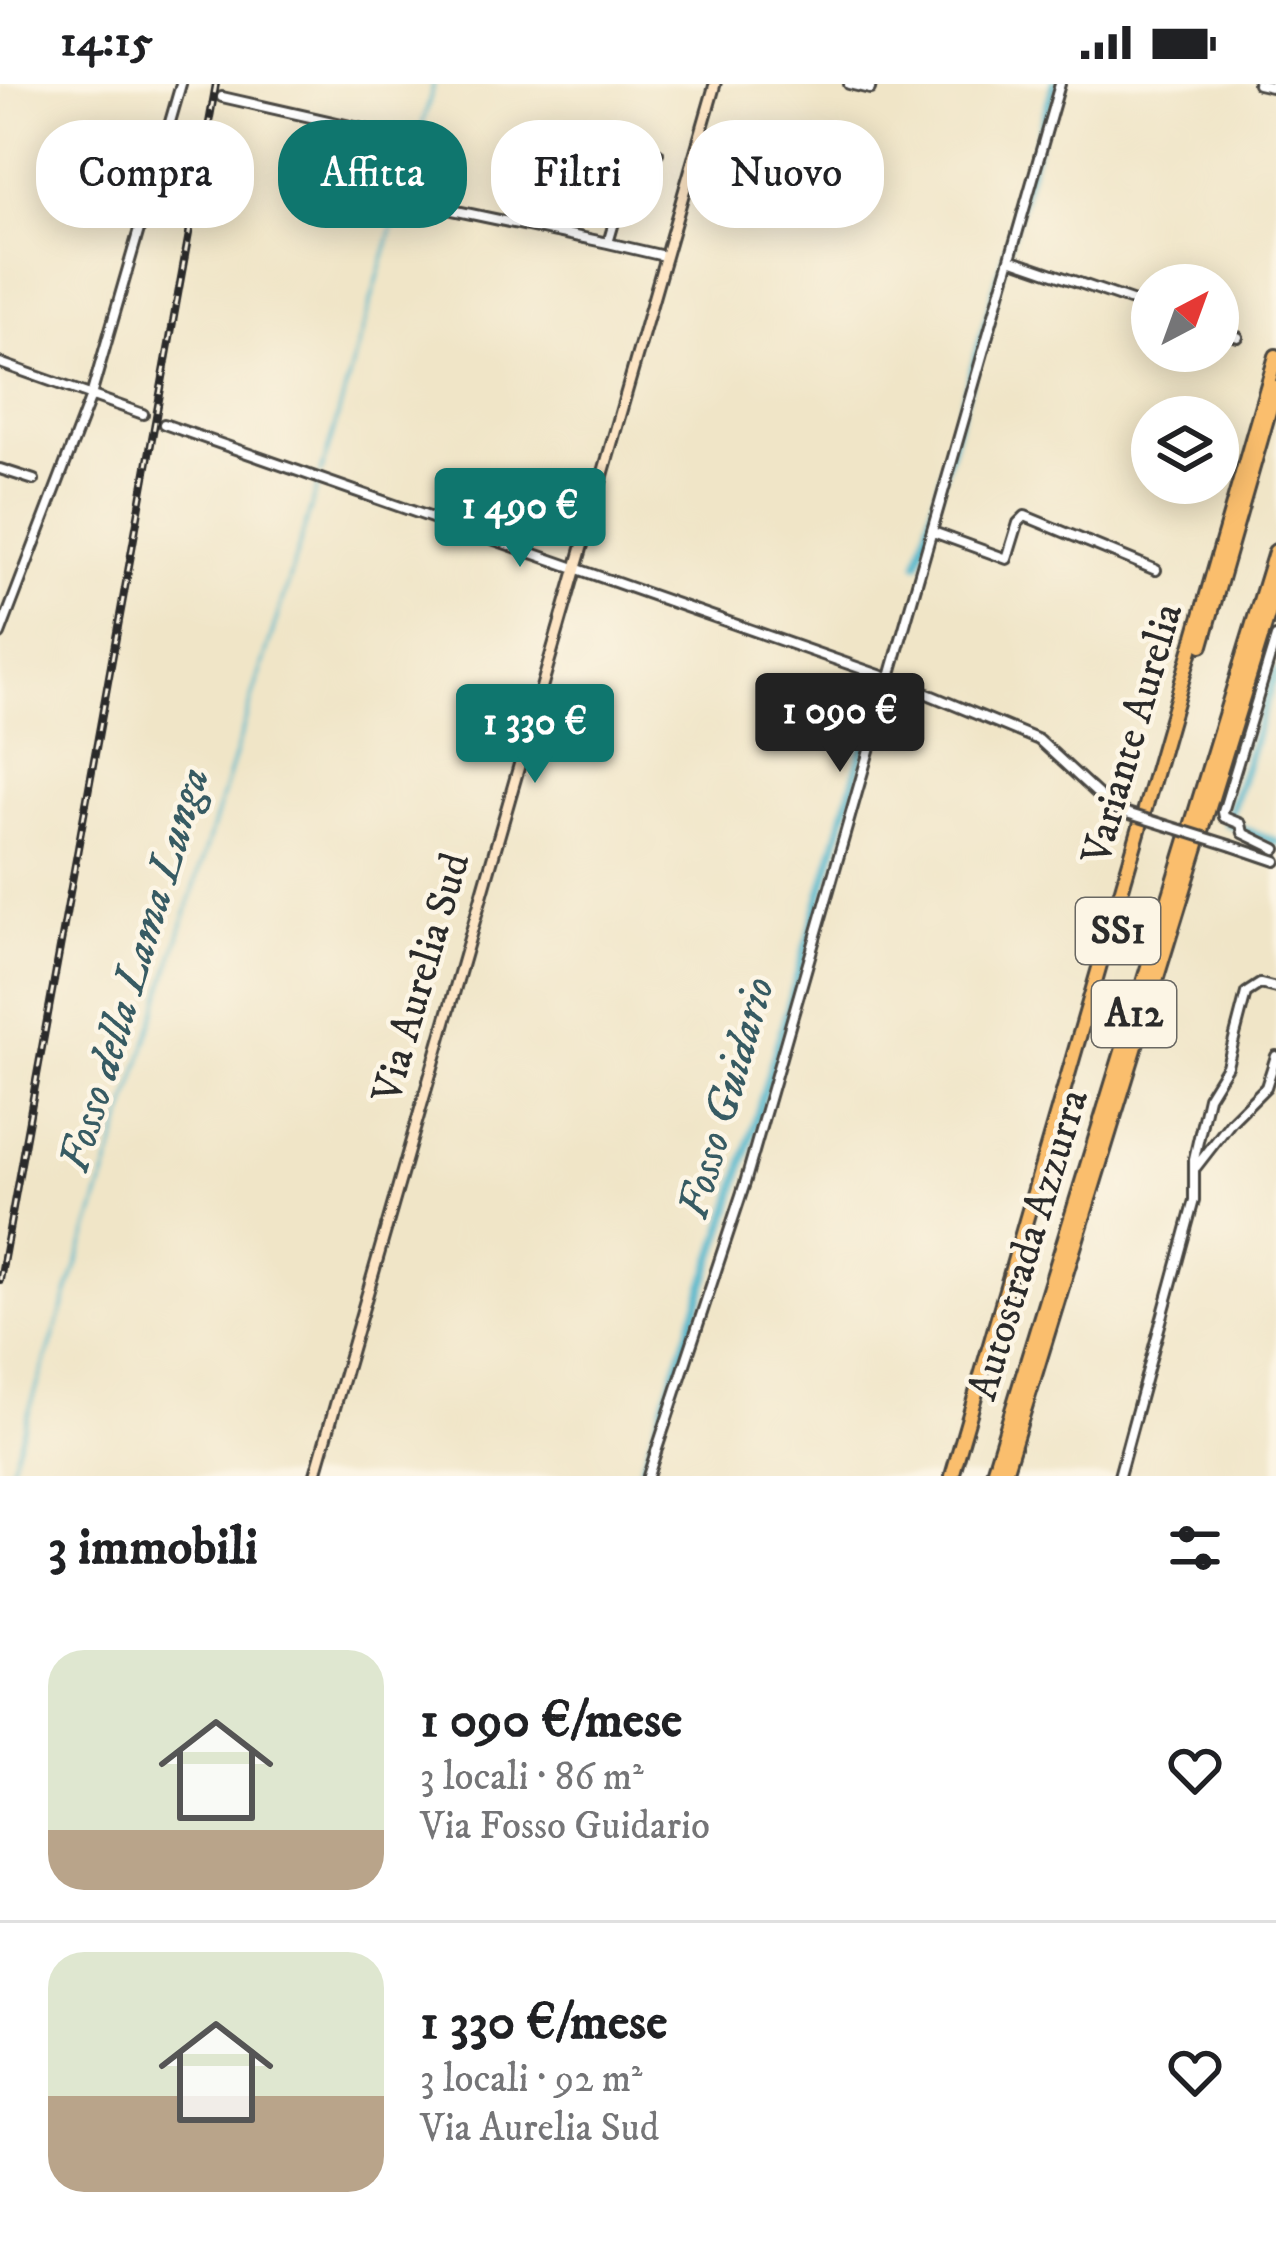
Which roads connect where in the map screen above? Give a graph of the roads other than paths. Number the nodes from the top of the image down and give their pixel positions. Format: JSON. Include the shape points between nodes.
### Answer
{"nodes":[{"id":1,"x":181,"y":84,"type":"edge"},
{"id":2,"x":715,"y":84,"type":"edge"},
{"id":3,"x":849,"y":84,"type":"edge"},
{"id":4,"x":871,"y":84,"type":"edge"},
{"id":5,"x":1060,"y":84,"type":"edge"},
{"id":6,"x":1258,"y":84,"type":"edge"},
{"id":7,"x":1276,"y":88,"type":"edge"},
{"id":8,"x":222,"y":98,"type":"dead end"},
{"id":9,"x":322,"y":120,"type":"edge"},
{"id":10,"x":467,"y":213,"type":"edge"},
{"id":11,"x":612,"y":228,"type":"edge"},
{"id":12,"x":608,"y":243,"type":"junction"},
{"id":13,"x":664,"y":256,"type":"junction"},
{"id":14,"x":1010,"y":259,"type":"junction"},
{"id":15,"x":1131,"y":301,"type":"edge"},
{"id":16,"x":1276,"y":356,"type":"edge"},
{"id":17,"x":0,"y":363,"type":"edge"},
{"id":18,"x":1276,"y":387,"type":"edge"},
{"id":19,"x":91,"y":397,"type":"junction"},
{"id":20,"x":143,"y":415,"type":"dead end"},
{"id":21,"x":164,"y":424,"type":"dead end"},
{"id":22,"x":0,"y":470,"type":"edge"},
{"id":23,"x":34,"y":480,"type":"dead end"},
{"id":24,"x":933,"y":532,"type":"junction"},
{"id":25,"x":1276,"y":552,"type":"edge"},
{"id":26,"x":574,"y":566,"type":"junction"},
{"id":27,"x":1156,"y":570,"type":"dead end"},
{"id":28,"x":1276,"y":586,"type":"edge"},
{"id":29,"x":0,"y":634,"type":"edge"},
{"id":30,"x":1276,"y":637,"type":"edge"},
{"id":31,"x":891,"y":679,"type":"junction"},
{"id":32,"x":1276,"y":848,"type":"edge"},
{"id":33,"x":1276,"y":861,"type":"edge"},
{"id":34,"x":1276,"y":988,"type":"edge"},
{"id":35,"x":1276,"y":1056,"type":"edge"},
{"id":36,"x":1195,"y":1168,"type":"junction"},
{"id":37,"x":315,"y":1476,"type":"edge"},
{"id":38,"x":648,"y":1476,"type":"edge"},
{"id":39,"x":957,"y":1476,"type":"edge"},
{"id":40,"x":993,"y":1476,"type":"edge"},
{"id":41,"x":1003,"y":1476,"type":"edge"},
{"id":42,"x":1118,"y":1476,"type":"edge"}],
"edges":[{"from":1,"to":19,"type":"street"},
{"from":2,"to":13,"type":"main road","name":"Via Aurelia Sud"},
{"from":3,"to":4,"type":"street"},
{"from":5,"to":14,"type":"street"},
{"from":6,"to":7,"type":"street"},
{"from":8,"to":9,"type":"street"},
{"from":10,"to":12,"type":"street"},
{"from":11,"to":12,"type":"street"},
{"from":12,"to":13,"type":"street"},
{"from":13,"to":26,"type":"main road","name":"Via Aurelia Sud"},
{"from":14,"to":15,"type":"street"},
{"from":14,"to":24,"type":"street"},
{"from":16,"to":39,"type":"highway","name":"Variante Aurelia","number":"SS1"},
{"from":17,"to":19,"type":"street"},
{"from":18,"to":39,"type":"highway","name":"Variante Aurelia","number":"SS1"},
{"from":19,"to":20,"type":"street"},
{"from":19,"to":29,"type":"street"},
{"from":21,"to":26,"type":"street"},
{"from":22,"to":23,"type":"street"},
{"from":24,"to":27,"type":"street","via":[[1002,560],[1025,516]]},
{"from":24,"to":31,"type":"street"},
{"from":25,"to":40,"type":"highway","name":"Autostrada Azzurra","number":"A12"},
{"from":26,"to":31,"type":"street"},
{"from":26,"to":37,"type":"main road","name":"Via Aurelia Sud"},
{"from":28,"to":41,"type":"highway","name":"Autostrada Azzurra","number":"A12"},
{"from":30,"to":32,"type":"street","via":[[1224,805],[1227,818]]},
{"from":31,"to":33,"type":"street","bridge":true,"via":[[1039,740],[1114,809]]},
{"from":31,"to":38,"type":"street","via":[[745,1183]]},
{"from":34,"to":36,"type":"street","via":[[1254,985],[1246,993],[1227,1066],[1208,1097]]},
{"from":35,"to":36,"type":"street","via":[[1266,1087]]},
{"from":36,"to":42,"type":"street","via":[[1194,1200]]}]}
